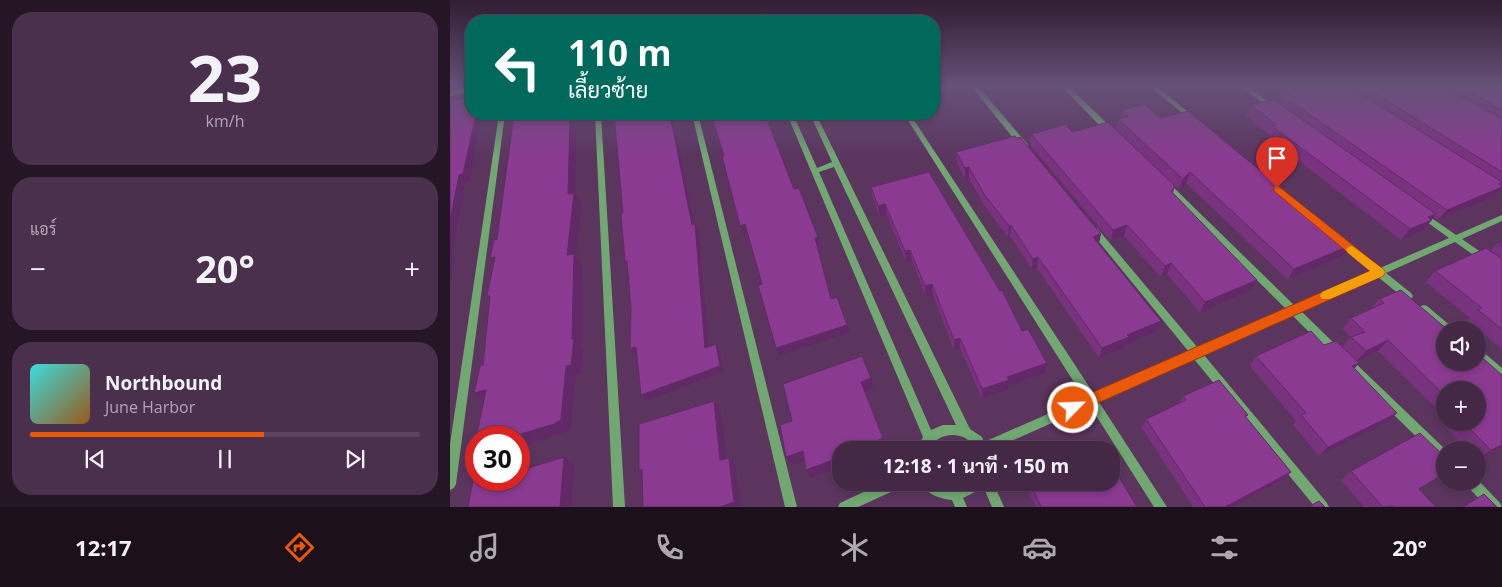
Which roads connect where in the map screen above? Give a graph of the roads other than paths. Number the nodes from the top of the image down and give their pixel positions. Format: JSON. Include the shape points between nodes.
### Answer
{"nodes":[{"id":1,"x":994,"y":110,"type":"edge"},
{"id":2,"x":1089,"y":110,"type":"edge"},
{"id":3,"x":1181,"y":110,"type":"edge"},
{"id":4,"x":1276,"y":110,"type":"edge"},
{"id":5,"x":1282,"y":114,"type":"edge"},
{"id":6,"x":501,"y":120,"type":"edge"},
{"id":7,"x":598,"y":120,"type":"edge"},
{"id":8,"x":696,"y":120,"type":"edge"},
{"id":9,"x":793,"y":120,"type":"edge"},
{"id":10,"x":816,"y":120,"type":"edge"},
{"id":11,"x":911,"y":120,"type":"edge"},
{"id":12,"x":1199,"y":124,"type":"edge"},
{"id":13,"x":1120,"y":140,"type":"edge"},
{"id":14,"x":1031,"y":155,"type":"edge"},
{"id":15,"x":837,"y":163,"type":"junction"},
{"id":16,"x":815,"y":171,"type":"junction"},
{"id":17,"x":1162,"y":181,"type":"edge"},
{"id":18,"x":1416,"y":210,"type":"edge"},
{"id":19,"x":1502,"y":218,"type":"edge"},
{"id":20,"x":1088,"y":223,"type":"edge"},
{"id":21,"x":1334,"y":235,"type":"edge"},
{"id":22,"x":1455,"y":238,"type":"junction"},
{"id":23,"x":1379,"y":272,"type":"junction"},
{"id":24,"x":1502,"y":272,"type":"edge"},
{"id":25,"x":1294,"y":310,"type":"junction"},
{"id":26,"x":1438,"y":321,"type":"edge"},
{"id":27,"x":1197,"y":353,"type":"junction"},
{"id":28,"x":1486,"y":361,"type":"edge"},
{"id":29,"x":1502,"y":374,"type":"edge"},
{"id":30,"x":1091,"y":400,"type":"junction"},
{"id":31,"x":965,"y":431,"type":"junction"},
{"id":32,"x":929,"y":438,"type":"junction"},
{"id":33,"x":927,"y":441,"type":"edge"},
{"id":34,"x":978,"y":441,"type":"edge"},
{"id":35,"x":1001,"y":441,"type":"edge"},
{"id":36,"x":1436,"y":448,"type":"edge"},
{"id":37,"x":450,"y":484,"type":"edge"},
{"id":38,"x":880,"y":491,"type":"edge"},
{"id":39,"x":936,"y":491,"type":"edge"},
{"id":40,"x":965,"y":491,"type":"edge"},
{"id":41,"x":991,"y":491,"type":"edge"},
{"id":42,"x":1480,"y":491,"type":"edge"},
{"id":43,"x":956,"y":495,"type":"junction"},
{"id":44,"x":619,"y":507,"type":"edge"},
{"id":45,"x":791,"y":507,"type":"edge"},
{"id":46,"x":844,"y":507,"type":"edge"},
{"id":47,"x":961,"y":507,"type":"edge"},
{"id":48,"x":998,"y":507,"type":"edge"},
{"id":49,"x":1161,"y":507,"type":"edge"},
{"id":50,"x":1323,"y":507,"type":"edge"},
{"id":51,"x":1496,"y":507,"type":"edge"}],
"edges":[{"from":1,"to":14,"type":"street"},
{"from":2,"to":13,"type":"street"},
{"from":3,"to":12,"type":"street"},
{"from":4,"to":5,"type":"street"},
{"from":6,"to":37,"type":"street"},
{"from":7,"to":44,"type":"street"},
{"from":8,"to":45,"type":"street"},
{"from":9,"to":16,"type":"street"},
{"from":10,"to":15,"type":"street"},
{"from":11,"to":30,"type":"street"},
{"from":15,"to":16,"type":"street"},
{"from":15,"to":31,"type":"street"},
{"from":16,"to":32,"type":"street"},
{"from":17,"to":25,"type":"street"},
{"from":18,"to":22,"type":"street"},
{"from":19,"to":22,"type":"street"},
{"from":20,"to":27,"type":"street"},
{"from":21,"to":23,"type":"street"},
{"from":22,"to":23,"type":"street"},
{"from":22,"to":24,"type":"street"},
{"from":23,"to":25,"type":"street"},
{"from":23,"to":26,"type":"street"},
{"from":25,"to":27,"type":"street"},
{"from":25,"to":36,"type":"street"},
{"from":27,"to":30,"type":"street"},
{"from":27,"to":50,"type":"street"},
{"from":28,"to":29,"type":"street"},
{"from":30,"to":35,"type":"street"},
{"from":30,"to":49,"type":"street"},
{"from":31,"to":32,"type":"street","via":[[946,430]]},
{"from":31,"to":34,"type":"street"},
{"from":32,"to":33,"type":"street"},
{"from":38,"to":46,"type":"street"},
{"from":39,"to":43,"type":"street"},
{"from":40,"to":43,"type":"street"},
{"from":41,"to":48,"type":"street"},
{"from":42,"to":51,"type":"street"},
{"from":43,"to":47,"type":"street"}]}
